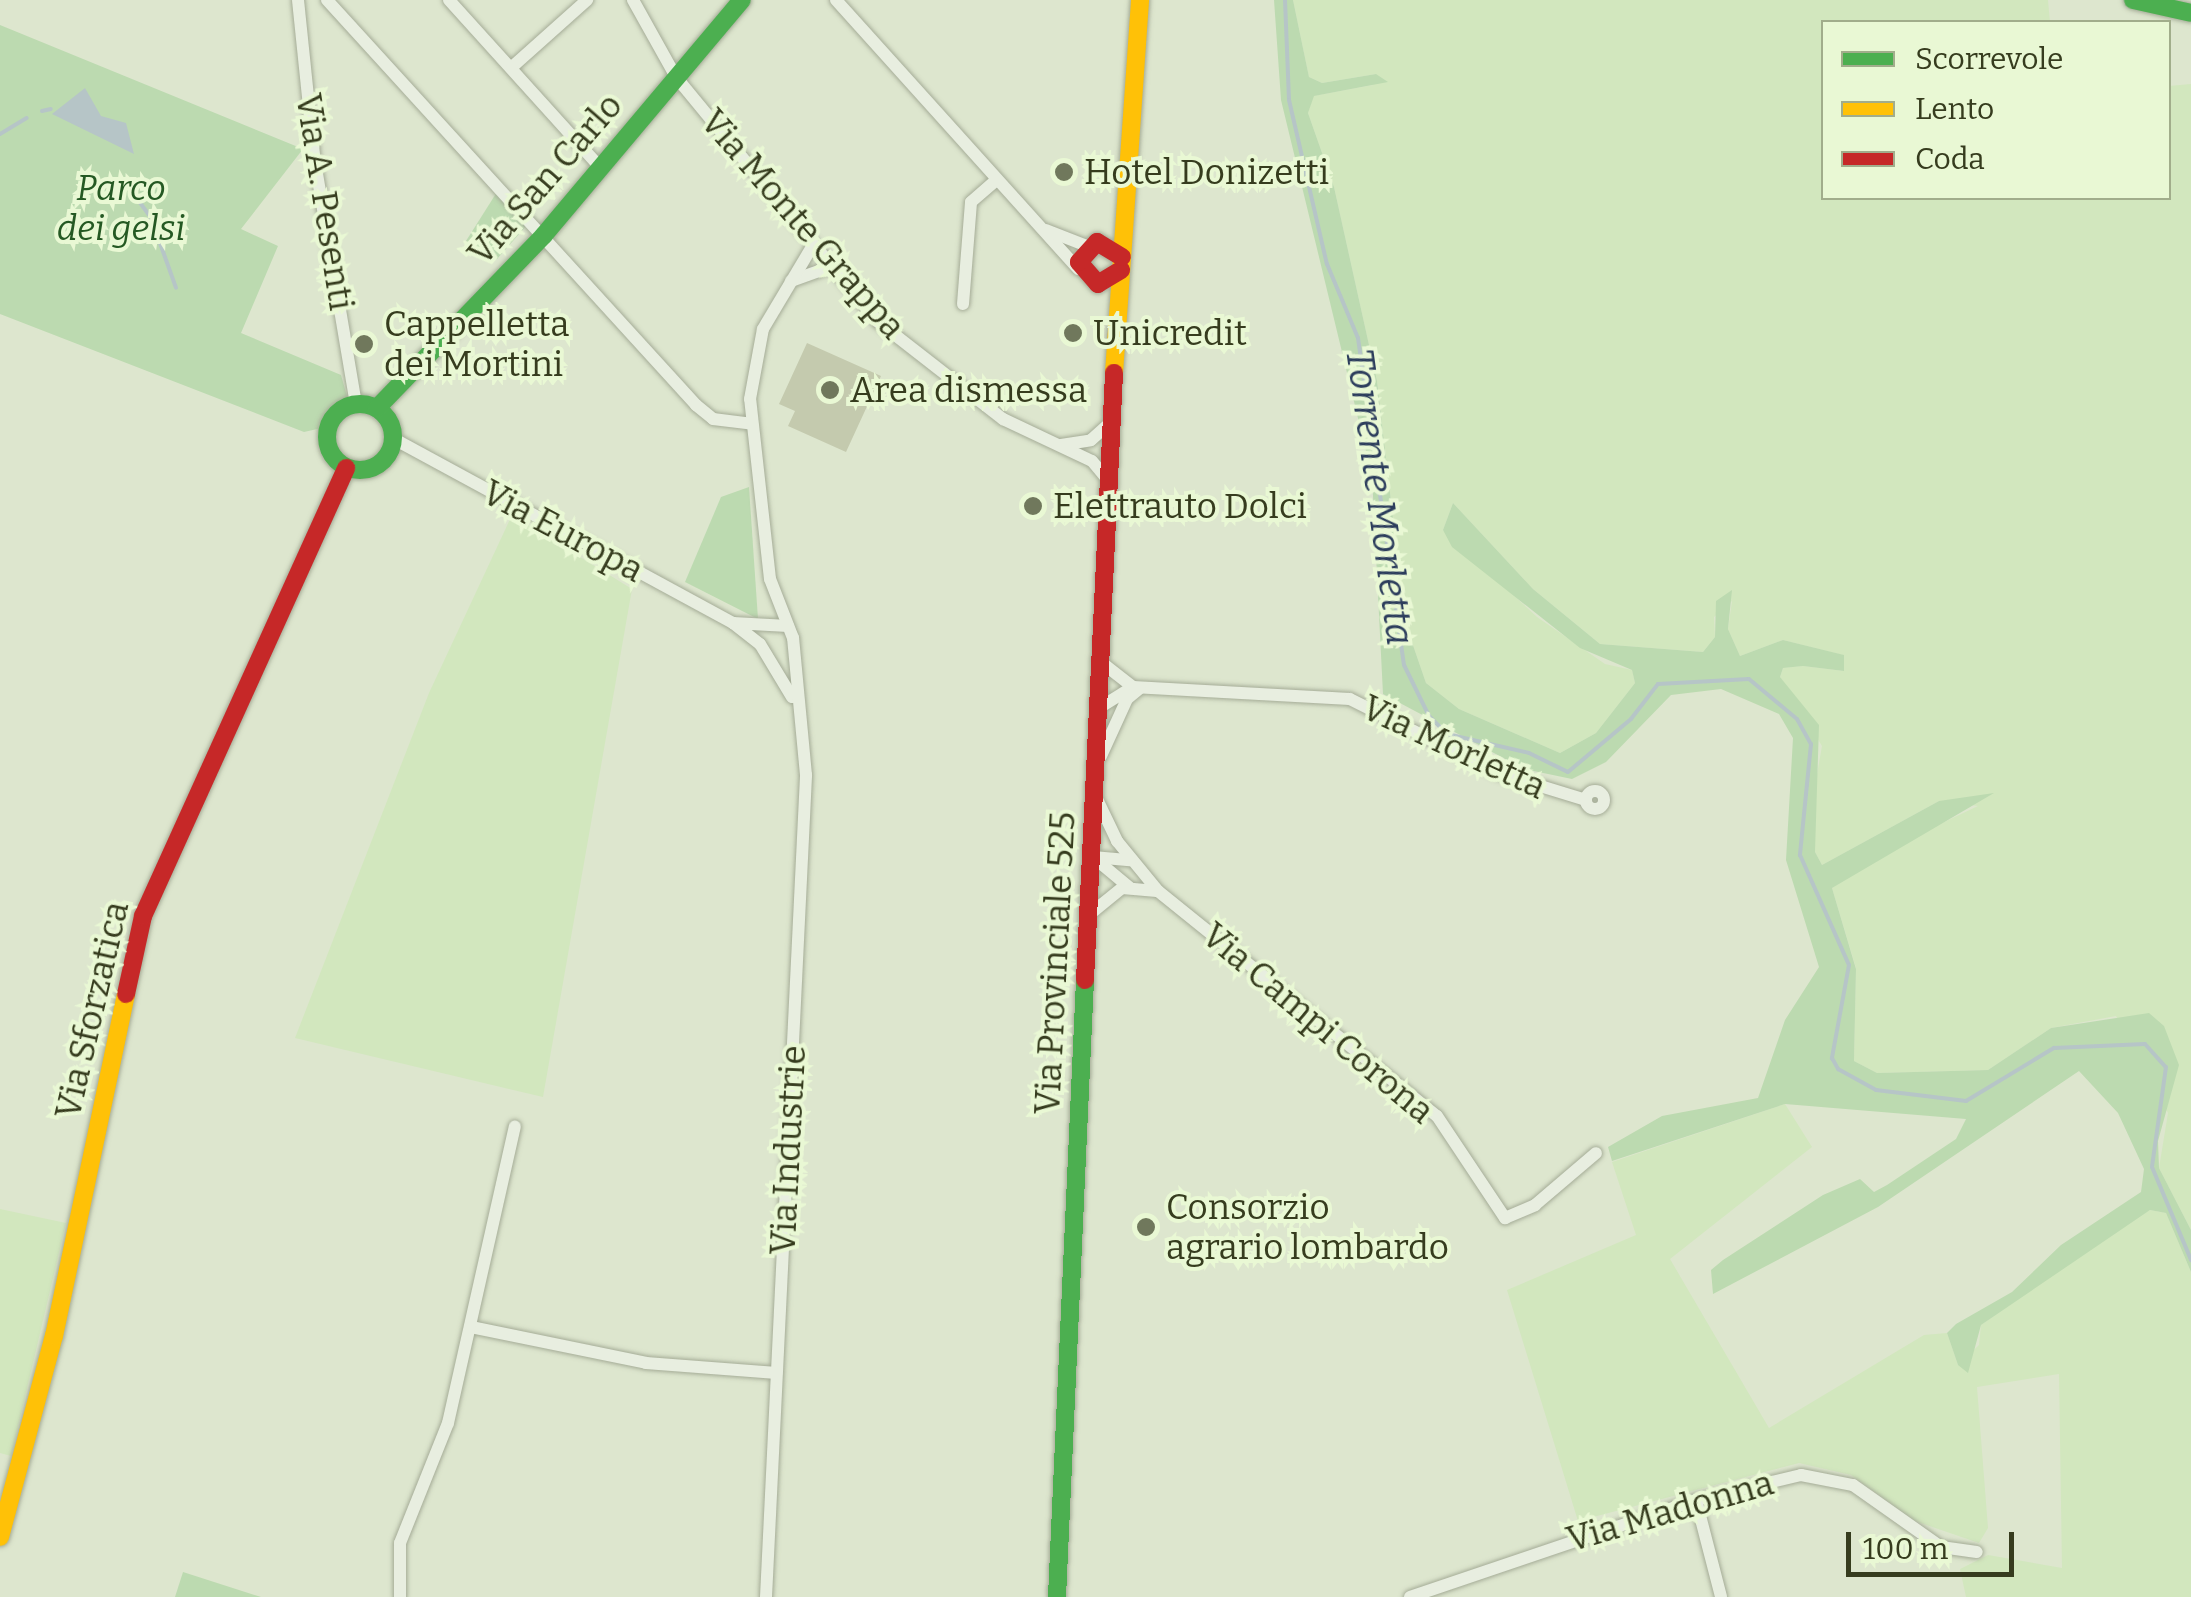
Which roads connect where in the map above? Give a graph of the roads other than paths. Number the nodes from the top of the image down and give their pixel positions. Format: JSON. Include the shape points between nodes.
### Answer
{"nodes":[{"id":1,"x":298,"y":0,"type":"edge"},
{"id":2,"x":327,"y":0,"type":"edge"},
{"id":3,"x":448,"y":0,"type":"edge"},
{"id":4,"x":587,"y":0,"type":"edge"},
{"id":5,"x":634,"y":0,"type":"edge"},
{"id":6,"x":742,"y":0,"type":"edge"},
{"id":7,"x":836,"y":0,"type":"edge"},
{"id":8,"x":1140,"y":0,"type":"edge"},
{"id":9,"x":2132,"y":0,"type":"edge"},
{"id":10,"x":2191,"y":13,"type":"edge"},
{"id":11,"x":512,"y":67,"type":"junction"},
{"id":12,"x":676,"y":78,"type":"junction"},
{"id":13,"x":600,"y":167,"type":"junction"},
{"id":14,"x":996,"y":180,"type":"junction"},
{"id":15,"x":1126,"y":207,"type":"junction"},
{"id":16,"x":1040,"y":227,"type":"junction"},
{"id":17,"x":544,"y":235,"type":"junction"},
{"id":18,"x":1094,"y":244,"type":"junction"},
{"id":19,"x":813,"y":245,"type":"junction"},
{"id":20,"x":1122,"y":264,"type":"junction"},
{"id":21,"x":830,"y":267,"type":"junction"},
{"id":22,"x":1086,"y":278,"type":"junction"},
{"id":23,"x":789,"y":282,"type":"junction"},
{"id":24,"x":963,"y":304,"type":"dead end"},
{"id":25,"x":1117,"y":333,"type":"junction"},
{"id":26,"x":356,"y":404,"type":"junction"},
{"id":27,"x":377,"y":408,"type":"junction"},
{"id":28,"x":1111,"y":420,"type":"junction"},
{"id":29,"x":751,"y":424,"type":"junction"},
{"id":30,"x":394,"y":439,"type":"junction"},
{"id":31,"x":1059,"y":444,"type":"junction"},
{"id":32,"x":346,"y":468,"type":"junction"},
{"id":33,"x":1109,"y":482,"type":"junction"},
{"id":34,"x":772,"y":594,"type":"junction"},
{"id":35,"x":733,"y":623,"type":"junction"},
{"id":36,"x":766,"y":624,"type":"junction"},
{"id":37,"x":792,"y":634,"type":"junction"},
{"id":38,"x":762,"y":648,"type":"junction"},
{"id":39,"x":1102,"y":662,"type":"junction"},
{"id":40,"x":1137,"y":687,"type":"junction"},
{"id":41,"x":796,"y":704,"type":"junction"},
{"id":42,"x":1100,"y":708,"type":"junction"},
{"id":43,"x":1097,"y":767,"type":"junction"},
{"id":44,"x":1096,"y":795,"type":"junction"},
{"id":45,"x":1586,"y":800,"type":"dead end"},
{"id":46,"x":1092,"y":857,"type":"junction"},
{"id":47,"x":1132,"y":862,"type":"junction"},
{"id":48,"x":1128,"y":886,"type":"junction"},
{"id":49,"x":1158,"y":892,"type":"junction"},
{"id":50,"x":1090,"y":914,"type":"junction"},
{"id":51,"x":515,"y":1126,"type":"dead end"},
{"id":52,"x":1596,"y":1153,"type":"dead end"},
{"id":53,"x":471,"y":1327,"type":"junction"},
{"id":54,"x":778,"y":1374,"type":"junction"},
{"id":55,"x":1696,"y":1500,"type":"junction"},
{"id":56,"x":0,"y":1537,"type":"edge"},
{"id":57,"x":1977,"y":1552,"type":"dead end"},
{"id":58,"x":400,"y":1597,"type":"edge"},
{"id":59,"x":766,"y":1597,"type":"edge"},
{"id":60,"x":1057,"y":1597,"type":"edge"},
{"id":61,"x":1410,"y":1597,"type":"edge"},
{"id":62,"x":1721,"y":1597,"type":"edge"}],
"edges":[{"from":1,"to":26,"type":"street","name":"Via A. Pesenti","via":[[314,156]]},
{"from":2,"to":17,"type":"street"},
{"from":3,"to":11,"type":"street"},
{"from":4,"to":11,"type":"street"},
{"from":5,"to":12,"type":"street","name":"Via Monte Grappa"},
{"from":6,"to":12,"type":"street","name":"Via San Carlo"},
{"from":7,"to":14,"type":"street"},
{"from":8,"to":15,"type":"street","name":"Via Provinciale 525"},
{"from":9,"to":10,"type":"street"},
{"from":11,"to":13,"type":"street"},
{"from":12,"to":13,"type":"street","name":"Via San Carlo"},
{"from":12,"to":19,"type":"street","name":"Via Monte Grappa"},
{"from":13,"to":17,"type":"street","name":"Via San Carlo"},
{"from":14,"to":16,"type":"street"},
{"from":14,"to":24,"type":"street","via":[[971,202]]},
{"from":15,"to":18,"type":"street"},
{"from":15,"to":20,"type":"street","name":"Via Provinciale 525"},
{"from":16,"to":18,"type":"street"},
{"from":16,"to":22,"type":"street"},
{"from":17,"to":27,"type":"street","name":"Via San Carlo"},
{"from":17,"to":29,"type":"street","via":[[696,405],[713,419]]},
{"from":18,"to":20,"type":"street"},
{"from":18,"to":22,"type":"street"},
{"from":19,"to":21,"type":"street","name":"Via Monte Grappa"},
{"from":19,"to":23,"type":"street","name":"Via Industrie"},
{"from":20,"to":22,"type":"street","via":[[1109,283]]},
{"from":20,"to":25,"type":"street","name":"Via Provinciale 525"},
{"from":21,"to":23,"type":"street"},
{"from":21,"to":31,"type":"street","name":"Via Monte Grappa","via":[[877,321],[1003,419]]},
{"from":22,"to":25,"type":"street"},
{"from":23,"to":29,"type":"street","name":"Via Industrie","via":[[752,363]]},
{"from":25,"to":28,"type":"street","name":"Via Provinciale 525"},
{"from":26,"to":27,"type":"street"},
{"from":26,"to":32,"type":"street","via":[[335,416],[327,438]]},
{"from":27,"to":30,"type":"street"},
{"from":28,"to":31,"type":"street","via":[[1092,440]]},
{"from":28,"to":33,"type":"street","name":"Via Provinciale 525"},
{"from":29,"to":34,"type":"street","name":"Via Industrie"},
{"from":30,"to":32,"type":"street","via":[[380,465]]},
{"from":30,"to":35,"type":"street","name":"Via Europa"},
{"from":31,"to":33,"type":"street","via":[[1092,460]]},
{"from":32,"to":56,"type":"street","name":"Via Sforzatica","via":[[143,916],[54,1336]]},
{"from":33,"to":39,"type":"street","name":"Via Provinciale 525"},
{"from":34,"to":36,"type":"street","name":"Via Industrie"},
{"from":34,"to":37,"type":"street","name":"Via Industrie"},
{"from":35,"to":36,"type":"street","name":"Via Europa"},
{"from":35,"to":38,"type":"street","name":"Via Europa"},
{"from":36,"to":37,"type":"street"},
{"from":36,"to":38,"type":"street","name":"Via Industrie"},
{"from":37,"to":38,"type":"street","via":[[782,654]]},
{"from":37,"to":41,"type":"street","name":"Via Industrie"},
{"from":38,"to":41,"type":"street","name":"Via Industrie"},
{"from":39,"to":40,"type":"street"},
{"from":39,"to":42,"type":"street","name":"Via Provinciale 525"},
{"from":40,"to":42,"type":"street"},
{"from":40,"to":43,"type":"street"},
{"from":40,"to":45,"type":"street","name":"Via Morletta","via":[[1350,699],[1532,787]]},
{"from":41,"to":54,"type":"street","name":"Via Industrie","via":[[806,774]]},
{"from":42,"to":43,"type":"street","name":"Via Provinciale 525"},
{"from":43,"to":44,"type":"street","name":"Via Provinciale 525"},
{"from":44,"to":46,"type":"street","name":"Via Provinciale 525"},
{"from":44,"to":47,"type":"street","name":"Via Campi Corona"},
{"from":46,"to":47,"type":"street"},
{"from":46,"to":48,"type":"street","name":"Via Campi Corona"},
{"from":46,"to":50,"type":"street","name":"Via Provinciale 525"},
{"from":47,"to":49,"type":"street","name":"Via Campi Corona"},
{"from":48,"to":49,"type":"street","name":"Via Campi Corona"},
{"from":48,"to":50,"type":"street"},
{"from":49,"to":52,"type":"street","name":"Via Campi Corona","via":[[1436,1116],[1504,1218],[1535,1205]]},
{"from":50,"to":60,"type":"street","name":"Via Provinciale 525"},
{"from":51,"to":53,"type":"street"},
{"from":53,"to":54,"type":"street","via":[[646,1363]]},
{"from":53,"to":58,"type":"street","via":[[440,1450],[400,1544]]},
{"from":54,"to":59,"type":"street","name":"Via Industrie"},
{"from":55,"to":57,"type":"street","name":"Via Madonna","via":[[1779,1477],[1836,1479],[1941,1547]]},
{"from":55,"to":61,"type":"street","name":"Via Madonna"},
{"from":55,"to":62,"type":"street"}]}
